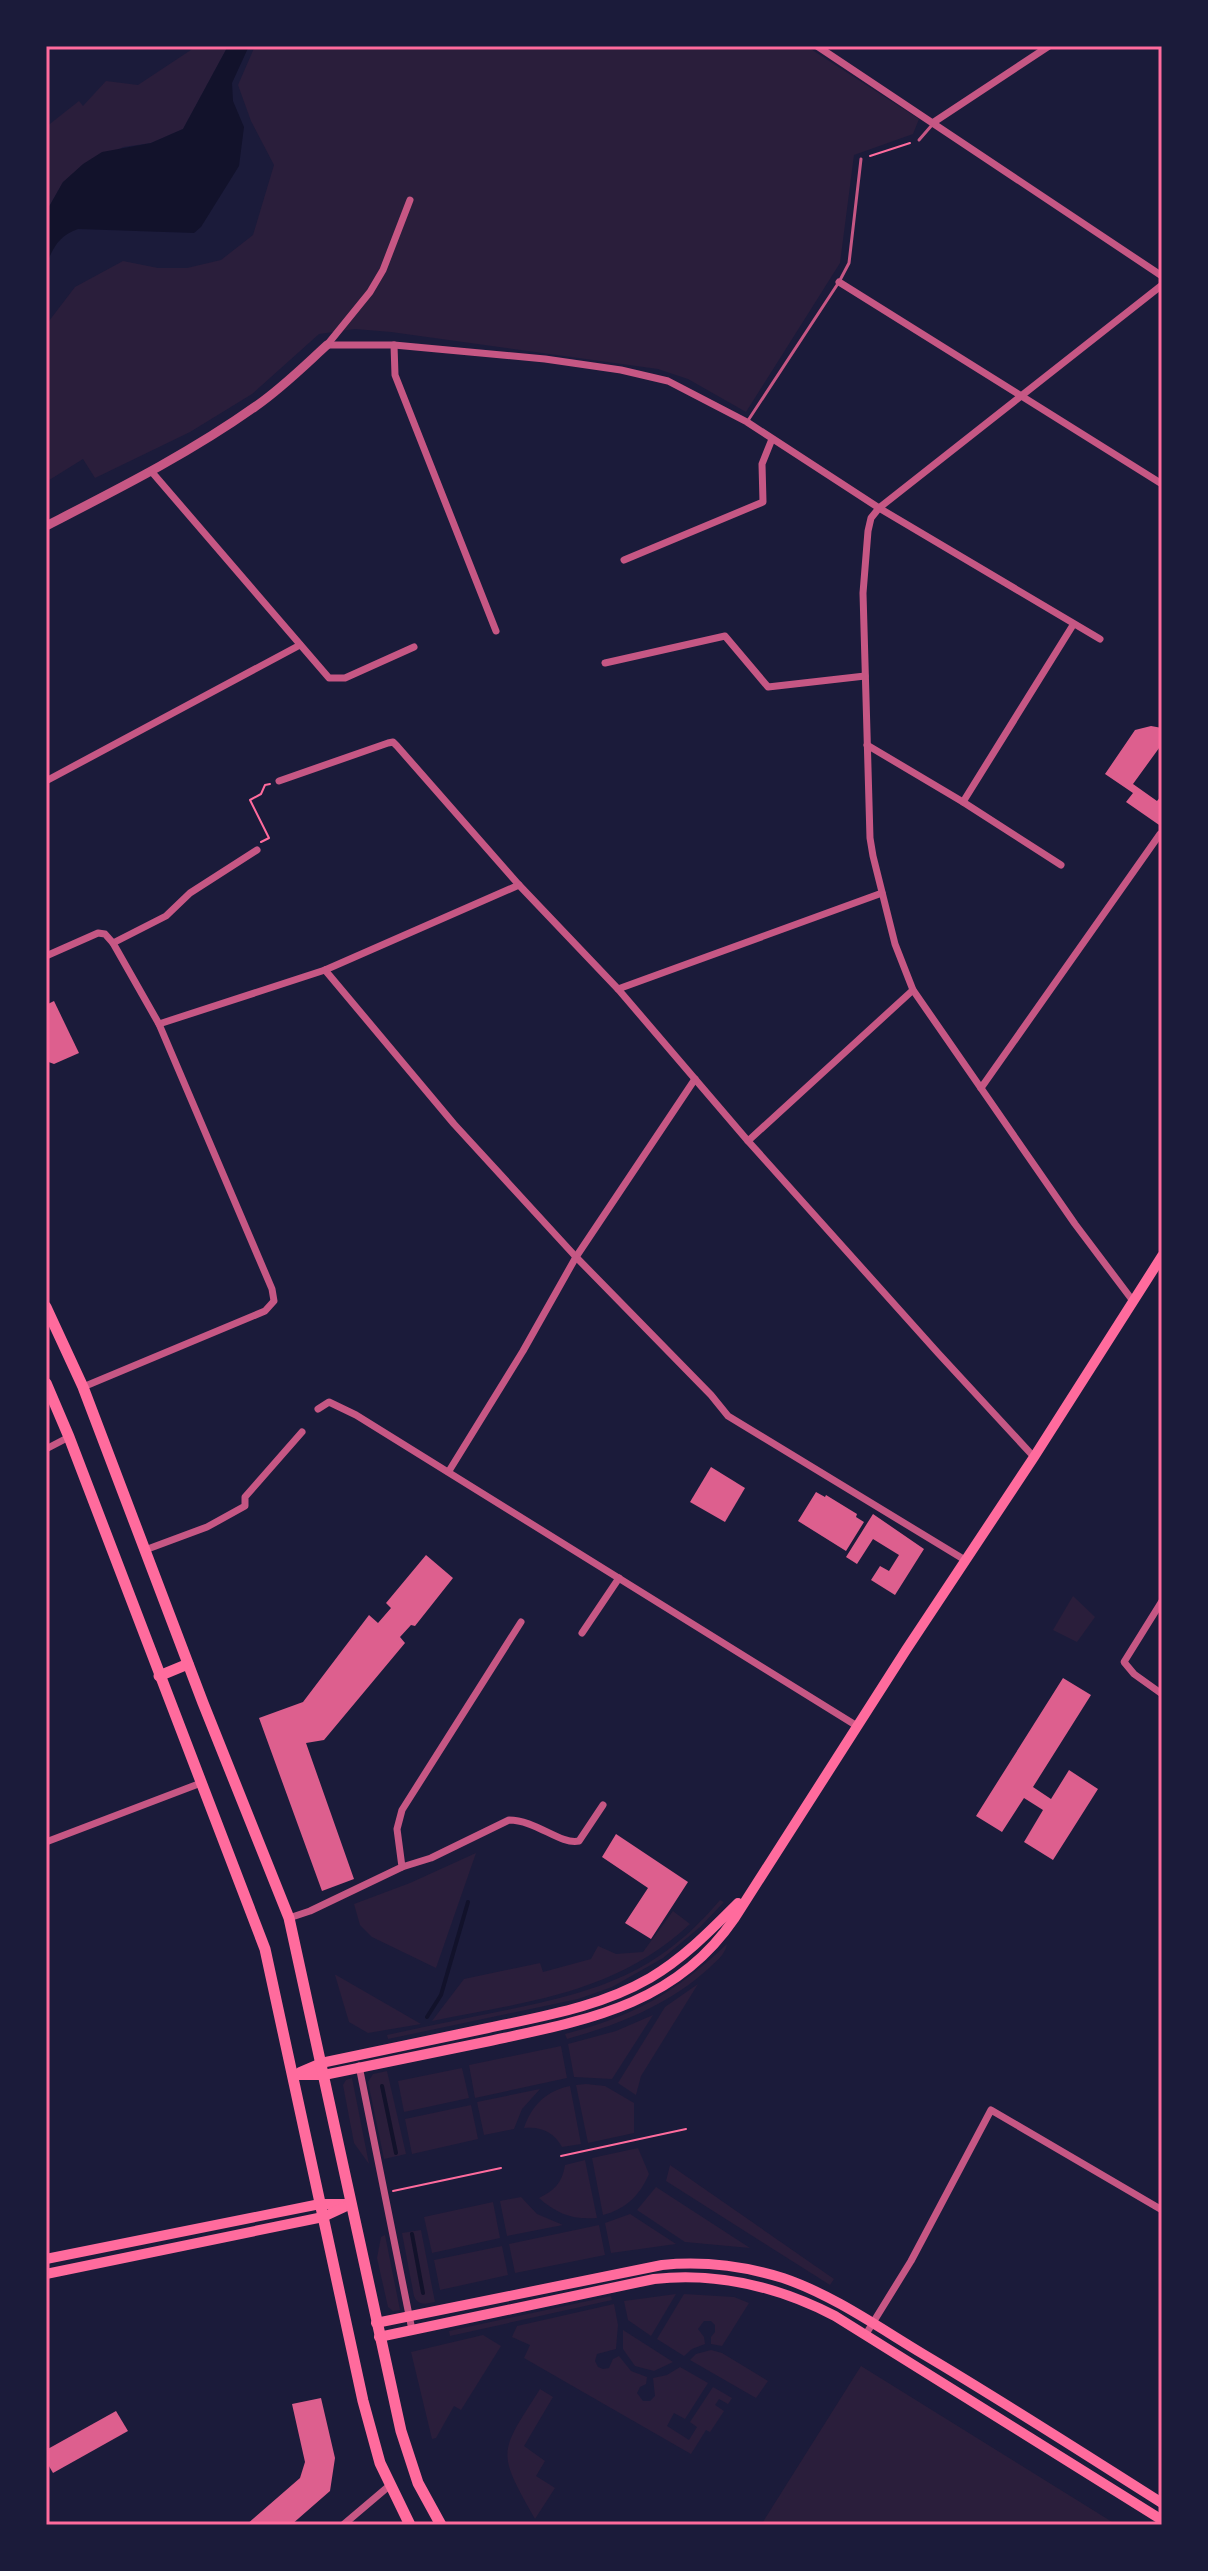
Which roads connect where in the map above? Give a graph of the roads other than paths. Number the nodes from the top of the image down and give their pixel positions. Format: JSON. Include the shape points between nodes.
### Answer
{"nodes":[{"id":1,"x":817,"y":46,"type":"edge"},
{"id":2,"x":1049,"y":46,"type":"edge"},
{"id":3,"x":934,"y":122,"type":"junction"},
{"id":4,"x":919,"y":140,"type":"road end"},
{"id":5,"x":861,"y":159,"type":"road end"},
{"id":6,"x":410,"y":200,"type":"dead end"},
{"id":7,"x":1162,"y":276,"type":"edge"},
{"id":8,"x":839,"y":282,"type":"junction"},
{"id":9,"x":1162,"y":285,"type":"edge"},
{"id":10,"x":327,"y":345,"type":"junction"},
{"id":11,"x":394,"y":345,"type":"junction"},
{"id":12,"x":1022,"y":397,"type":"junction"},
{"id":13,"x":747,"y":422,"type":"junction"},
{"id":14,"x":772,"y":439,"type":"junction"},
{"id":15,"x":151,"y":471,"type":"junction"},
{"id":16,"x":1162,"y":484,"type":"edge"},
{"id":17,"x":879,"y":508,"type":"junction"},
{"id":18,"x":46,"y":526,"type":"edge"},
{"id":19,"x":624,"y":560,"type":"dead end"},
{"id":20,"x":1073,"y":625,"type":"junction"},
{"id":21,"x":496,"y":631,"type":"dead end"},
{"id":22,"x":1100,"y":639,"type":"dead end"},
{"id":23,"x":300,"y":645,"type":"junction"},
{"id":24,"x":414,"y":647,"type":"dead end"},
{"id":25,"x":605,"y":663,"type":"dead end"},
{"id":26,"x":865,"y":676,"type":"junction"},
{"id":27,"x":867,"y":745,"type":"junction"},
{"id":28,"x":46,"y":781,"type":"edge"},
{"id":29,"x":279,"y":781,"type":"road end"},
{"id":30,"x":963,"y":802,"type":"junction"},
{"id":31,"x":1160,"y":834,"type":"edge"},
{"id":32,"x":257,"y":850,"type":"road end"},
{"id":33,"x":1061,"y":865,"type":"dead end"},
{"id":34,"x":519,"y":885,"type":"junction"},
{"id":35,"x":882,"y":893,"type":"junction"},
{"id":36,"x":113,"y":943,"type":"junction"},
{"id":37,"x":46,"y":956,"type":"edge"},
{"id":38,"x":325,"y":970,"type":"junction"},
{"id":39,"x":618,"y":989,"type":"junction"},
{"id":40,"x":913,"y":990,"type":"junction"},
{"id":41,"x":159,"y":1024,"type":"junction"},
{"id":42,"x":695,"y":1079,"type":"junction"},
{"id":43,"x":981,"y":1088,"type":"junction"},
{"id":44,"x":748,"y":1141,"type":"junction"},
{"id":45,"x":1162,"y":1256,"type":"edge"},
{"id":46,"x":576,"y":1257,"type":"junction"},
{"id":47,"x":1133,"y":1301,"type":"junction"},
{"id":48,"x":46,"y":1307,"type":"edge"},
{"id":49,"x":46,"y":1383,"type":"edge"},
{"id":50,"x":83,"y":1387,"type":"junction"},
{"id":51,"x":318,"y":1409,"type":"dead end"},
{"id":52,"x":302,"y":1432,"type":"dead end"},
{"id":53,"x":69,"y":1437,"type":"junction"},
{"id":54,"x":46,"y":1449,"type":"edge"},
{"id":55,"x":1034,"y":1457,"type":"junction"},
{"id":56,"x":449,"y":1471,"type":"junction"},
{"id":57,"x":145,"y":1550,"type":"junction"},
{"id":58,"x":965,"y":1560,"type":"junction"},
{"id":59,"x":619,"y":1578,"type":"junction"},
{"id":60,"x":1162,"y":1601,"type":"edge"},
{"id":61,"x":521,"y":1622,"type":"dead end"},
{"id":62,"x":582,"y":1633,"type":"dead end"},
{"id":63,"x":188,"y":1664,"type":"junction"},
{"id":64,"x":159,"y":1676,"type":"junction"},
{"id":65,"x":1162,"y":1694,"type":"edge"},
{"id":66,"x":857,"y":1726,"type":"junction"},
{"id":67,"x":201,"y":1783,"type":"junction"},
{"id":68,"x":603,"y":1805,"type":"dead end"},
{"id":69,"x":46,"y":1842,"type":"edge"},
{"id":70,"x":402,"y":1867,"type":"junction"},
{"id":71,"x":748,"y":1893,"type":"junction"},
{"id":72,"x":289,"y":1918,"type":"junction"},
{"id":73,"x":357,"y":2056,"type":"junction"},
{"id":74,"x":359,"y":2068,"type":"junction"},
{"id":75,"x":323,"y":2069,"type":"junction"},
{"id":76,"x":293,"y":2075,"type":"junction"},
{"id":77,"x":320,"y":2204,"type":"junction"},
{"id":78,"x":351,"y":2204,"type":"junction"},
{"id":79,"x":1162,"y":2210,"type":"edge"},
{"id":80,"x":323,"y":2217,"type":"junction"},
{"id":81,"x":46,"y":2259,"type":"edge"},
{"id":82,"x":46,"y":2274,"type":"edge"},
{"id":83,"x":410,"y":2317,"type":"junction"},
{"id":84,"x":376,"y":2323,"type":"junction"},
{"id":85,"x":873,"y":2323,"type":"junction"},
{"id":86,"x":412,"y":2330,"type":"junction"},
{"id":87,"x":866,"y":2334,"type":"junction"},
{"id":88,"x":379,"y":2337,"type":"junction"},
{"id":89,"x":389,"y":2486,"type":"junction"},
{"id":90,"x":1162,"y":2503,"type":"edge"},
{"id":91,"x":1162,"y":2520,"type":"edge"},
{"id":92,"x":343,"y":2525,"type":"edge"},
{"id":93,"x":410,"y":2525,"type":"edge"},
{"id":94,"x":441,"y":2525,"type":"edge"}],
"edges":[{"from":1,"to":3,"type":"street"},
{"from":2,"to":3,"type":"street"},
{"from":3,"to":4,"type":"lane"},
{"from":3,"to":7,"type":"street"},
{"from":5,"to":8,"type":"lane","via":[[849,263]]},
{"from":6,"to":10,"type":"street","via":[[383,270]]},
{"from":8,"to":12,"type":"street"},
{"from":8,"to":13,"type":"lane"},
{"from":9,"to":12,"type":"street"},
{"from":10,"to":11,"type":"street"},
{"from":10,"to":15,"type":"street","via":[[256,406]]},
{"from":11,"to":13,"type":"street","via":[[639,373],[686,388]]},
{"from":11,"to":21,"type":"street","via":[[395,375]]},
{"from":12,"to":16,"type":"street"},
{"from":12,"to":17,"type":"street"},
{"from":13,"to":14,"type":"street"},
{"from":14,"to":17,"type":"street"},
{"from":14,"to":19,"type":"street","via":[[762,464],[763,502]]},
{"from":15,"to":18,"type":"street"},
{"from":15,"to":23,"type":"street"},
{"from":17,"to":20,"type":"street"},
{"from":17,"to":26,"type":"street","via":[[871,518],[866,544]]},
{"from":20,"to":22,"type":"street"},
{"from":20,"to":30,"type":"street"},
{"from":23,"to":24,"type":"street","via":[[329,678],[345,678]]},
{"from":23,"to":28,"type":"street"},
{"from":25,"to":26,"type":"street","via":[[725,636],[768,687]]},
{"from":26,"to":27,"type":"street"},
{"from":27,"to":30,"type":"street"},
{"from":27,"to":35,"type":"street","via":[[870,838]]},
{"from":29,"to":34,"type":"street","via":[[393,742]]},
{"from":30,"to":33,"type":"street"},
{"from":31,"to":43,"type":"street"},
{"from":32,"to":36,"type":"street","via":[[190,893],[166,916]]},
{"from":34,"to":38,"type":"street"},
{"from":34,"to":39,"type":"street"},
{"from":35,"to":39,"type":"street"},
{"from":35,"to":40,"type":"street"},
{"from":36,"to":37,"type":"street","via":[[98,933]]},
{"from":36,"to":41,"type":"street"},
{"from":38,"to":41,"type":"street"},
{"from":38,"to":46,"type":"street","via":[[454,1124]]},
{"from":39,"to":42,"type":"street"},
{"from":40,"to":43,"type":"street"},
{"from":40,"to":44,"type":"street"},
{"from":41,"to":50,"type":"street","via":[[274,1301],[265,1311]]},
{"from":42,"to":44,"type":"street"},
{"from":42,"to":46,"type":"street"},
{"from":43,"to":47,"type":"street"},
{"from":44,"to":55,"type":"street"},
{"from":45,"to":47,"type":"main road"},
{"from":46,"to":56,"type":"street"},
{"from":46,"to":58,"type":"street","via":[[728,1416]]},
{"from":47,"to":55,"type":"main road"},
{"from":48,"to":50,"type":"main road"},
{"from":49,"to":53,"type":"main road"},
{"from":50,"to":57,"type":"main road"},
{"from":51,"to":56,"type":"street","via":[[329,1402]]},
{"from":52,"to":57,"type":"street","via":[[245,1497],[245,1506]]},
{"from":53,"to":54,"type":"street"},
{"from":53,"to":64,"type":"main road"},
{"from":55,"to":58,"type":"main road"},
{"from":56,"to":59,"type":"street"},
{"from":57,"to":63,"type":"main road"},
{"from":58,"to":66,"type":"main road"},
{"from":59,"to":62,"type":"street"},
{"from":59,"to":66,"type":"street"},
{"from":60,"to":65,"type":"street","via":[[1124,1662]]},
{"from":61,"to":70,"type":"street","via":[[402,1810],[397,1829]]},
{"from":63,"to":64,"type":"main road"},
{"from":63,"to":72,"type":"main road"},
{"from":64,"to":67,"type":"main road"},
{"from":66,"to":71,"type":"main road"},
{"from":67,"to":69,"type":"street"},
{"from":67,"to":76,"type":"main road","via":[[265,1949]]},
{"from":68,"to":70,"type":"street","via":[[573,1843],[522,1820],[509,1820]]},
{"from":70,"to":72,"type":"street"},
{"from":71,"to":73,"type":"main road","via":[[685,1953],[625,1991],[559,2012]]},
{"from":71,"to":74,"type":"main road","via":[[726,1931],[705,1953],[632,2003],[560,2026]]},
{"from":72,"to":75,"type":"main road"},
{"from":73,"to":74,"type":"street"},
{"from":73,"to":75,"type":"main road"},
{"from":74,"to":75,"type":"main road"},
{"from":74,"to":83,"type":"street"},
{"from":75,"to":76,"type":"main road"},
{"from":75,"to":78,"type":"main road"},
{"from":76,"to":77,"type":"main road"},
{"from":77,"to":78,"type":"main road"},
{"from":77,"to":80,"type":"main road"},
{"from":77,"to":81,"type":"main road"},
{"from":78,"to":80,"type":"main road"},
{"from":78,"to":84,"type":"main road"},
{"from":79,"to":85,"type":"street","via":[[991,2110]]},
{"from":80,"to":82,"type":"main road"},
{"from":80,"to":89,"type":"main road","via":[[363,2401]]},
{"from":83,"to":84,"type":"main road"},
{"from":83,"to":85,"type":"main road","via":[[640,2268],[696,2263],[782,2278]]},
{"from":83,"to":86,"type":"street"},
{"from":84,"to":88,"type":"main road"},
{"from":85,"to":87,"type":"street"},
{"from":85,"to":90,"type":"main road"},
{"from":86,"to":87,"type":"main road","via":[[629,2284],[693,2276],[780,2291]]},
{"from":86,"to":88,"type":"main road"},
{"from":87,"to":91,"type":"main road"},
{"from":88,"to":94,"type":"main road","via":[[408,2455]]},
{"from":89,"to":92,"type":"street"},
{"from":89,"to":93,"type":"main road"}]}
